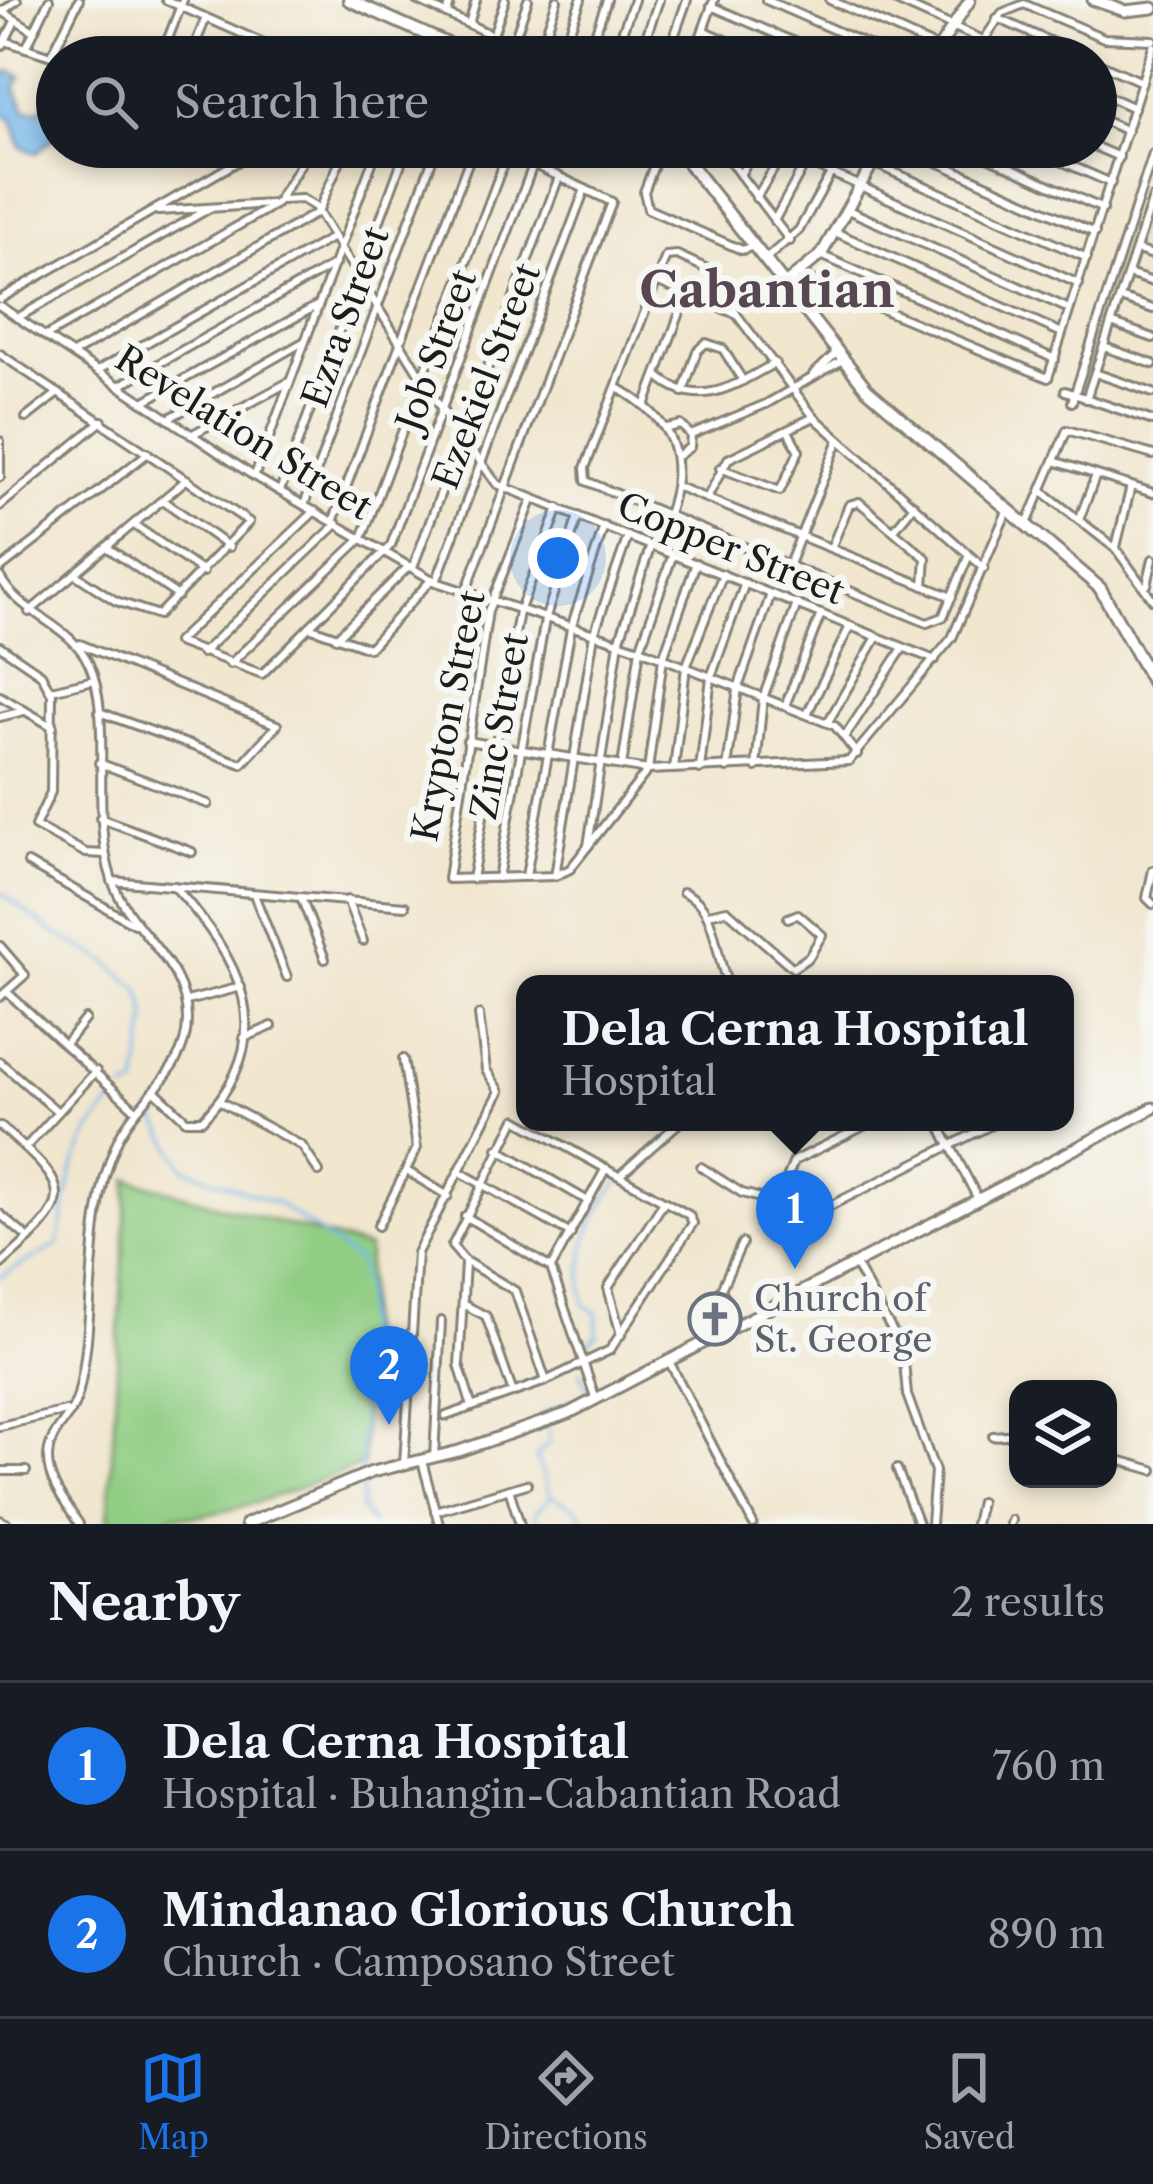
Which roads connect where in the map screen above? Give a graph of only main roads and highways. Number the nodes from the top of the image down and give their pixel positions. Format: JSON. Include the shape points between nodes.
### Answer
{"nodes":[{"id":1,"x":349,"y":0,"type":"edge"},
{"id":2,"x":1093,"y":0,"type":"edge"},
{"id":3,"x":965,"y":1,"type":"edge"},
{"id":4,"x":366,"y":4,"type":"edge"},
{"id":5,"x":1153,"y":8,"type":"edge"},
{"id":6,"x":433,"y":36,"type":"edge"},
{"id":7,"x":946,"y":36,"type":"edge"},
{"id":8,"x":694,"y":168,"type":"edge"},
{"id":9,"x":870,"y":168,"type":"edge"},
{"id":10,"x":786,"y":283,"type":"junction"},
{"id":11,"x":1153,"y":683,"type":"edge"},
{"id":12,"x":1153,"y":1108,"type":"edge"},
{"id":13,"x":246,"y":1524,"type":"edge"}],
"edges":[{"from":1,"to":4,"type":"main road"},
{"from":2,"to":5,"type":"main road","via":[[1125,11]]},
{"from":3,"to":7,"type":"main road"},
{"from":4,"to":6,"type":"main road"},
{"from":8,"to":10,"type":"main road"},
{"from":9,"to":10,"type":"main road","via":[[821,255]]},
{"from":10,"to":11,"type":"main road","via":[[886,406],[1110,600]]},
{"from":12,"to":13,"type":"main road","via":[[596,1400],[327,1488]]}]}
